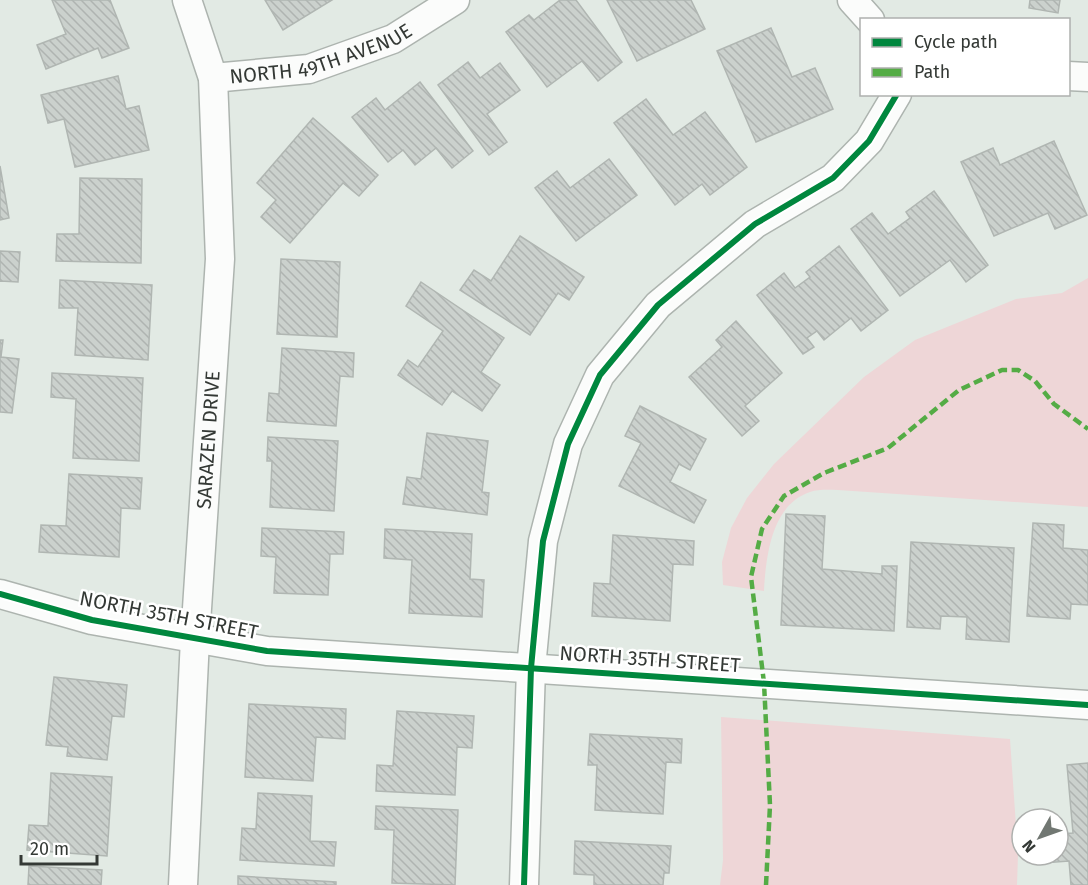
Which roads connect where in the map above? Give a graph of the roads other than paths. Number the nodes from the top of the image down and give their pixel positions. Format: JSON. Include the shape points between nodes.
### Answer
{"nodes":[{"id":1,"x":187,"y":0,"type":"edge"},
{"id":2,"x":455,"y":0,"type":"edge"},
{"id":3,"x":852,"y":0,"type":"edge"},
{"id":4,"x":868,"y":18,"type":"edge"},
{"id":5,"x":1070,"y":76,"type":"edge"},
{"id":6,"x":1088,"y":77,"type":"edge"},
{"id":7,"x":213,"y":78,"type":"junction"},
{"id":8,"x":896,"y":96,"type":"edge"},
{"id":9,"x":0,"y":594,"type":"edge"},
{"id":10,"x":195,"y":639,"type":"junction"},
{"id":11,"x":531,"y":668,"type":"junction"},
{"id":12,"x":1088,"y":705,"type":"edge"},
{"id":13,"x":183,"y":885,"type":"edge"},
{"id":14,"x":524,"y":885,"type":"edge"}],
"edges":[{"from":1,"to":7,"type":"street","name":"SARAZEN DRIVE"},
{"from":2,"to":7,"type":"street","name":"NORTH 49TH AVENUE","via":[[393,39],[309,69]]},
{"from":3,"to":4,"type":"street"},
{"from":5,"to":6,"type":"street"},
{"from":7,"to":10,"type":"street","name":"SARAZEN DRIVE","via":[[220,260]]},
{"from":8,"to":11,"type":"street","via":[[869,141],[833,178],[755,224],[658,305],[600,375],[568,444],[543,541]]},
{"from":9,"to":10,"type":"street","name":"NORTH 35TH STREET","via":[[92,620]]},
{"from":10,"to":11,"type":"street","name":"NORTH 35TH STREET","via":[[267,651]]},
{"from":10,"to":13,"type":"street","name":"SARAZEN DRIVE"},
{"from":11,"to":12,"type":"street","name":"NORTH 35TH STREET"},
{"from":11,"to":14,"type":"street"}]}
